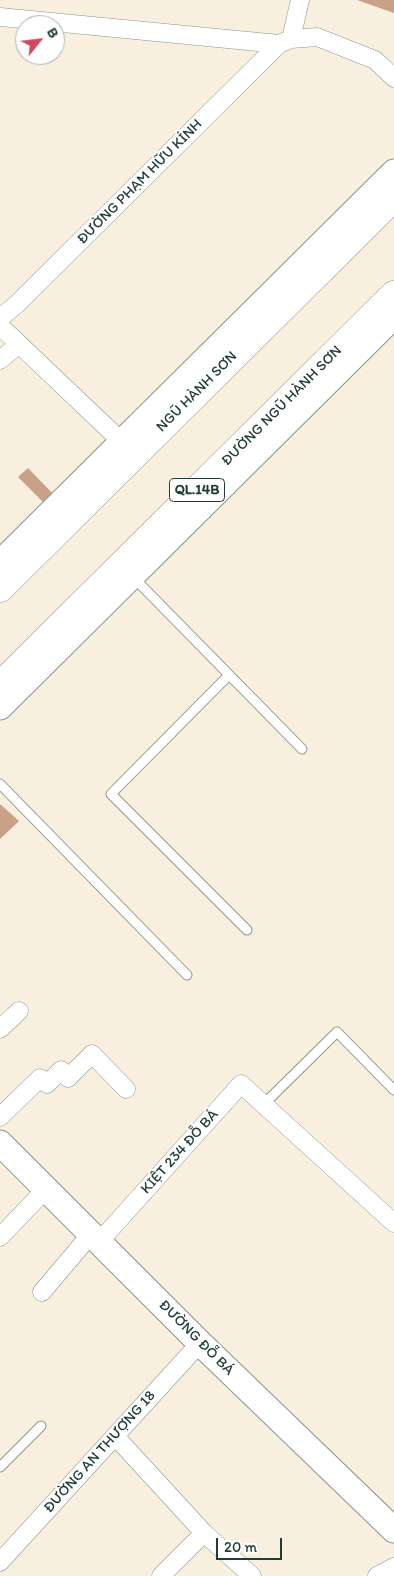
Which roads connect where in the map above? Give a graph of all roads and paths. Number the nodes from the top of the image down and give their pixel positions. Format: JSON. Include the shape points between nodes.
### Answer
{"nodes":[{"id":1,"x":300,"y":0,"type":"edge"},
{"id":2,"x":0,"y":17,"type":"edge"},
{"id":3,"x":285,"y":42,"type":"junction"},
{"id":4,"x":394,"y":78,"type":"edge"},
{"id":5,"x":394,"y":172,"type":"edge"},
{"id":6,"x":394,"y":197,"type":"edge"},
{"id":7,"x":394,"y":295,"type":"edge"},
{"id":8,"x":394,"y":316,"type":"edge"},
{"id":9,"x":0,"y":318,"type":"edge"},
{"id":10,"x":0,"y":326,"type":"edge"},
{"id":11,"x":18,"y":345,"type":"junction"},
{"id":12,"x":0,"y":360,"type":"edge"},
{"id":13,"x":120,"y":442,"type":"junction"},
{"id":14,"x":0,"y":563,"type":"edge"},
{"id":15,"x":127,"y":571,"type":"junction"},
{"id":16,"x":0,"y":588,"type":"edge"},
{"id":17,"x":230,"y":675,"type":"junction"},
{"id":18,"x":0,"y":686,"type":"edge"},
{"id":19,"x":0,"y":707,"type":"edge"},
{"id":20,"x":302,"y":749,"type":"dead end"},
{"id":21,"x":0,"y":784,"type":"edge"},
{"id":22,"x":247,"y":930,"type":"dead end"},
{"id":23,"x":187,"y":975,"type":"dead end"},
{"id":24,"x":19,"y":1011,"type":"dead end"},
{"id":25,"x":0,"y":1029,"type":"edge"},
{"id":26,"x":126,"y":1089,"type":"dead end"},
{"id":27,"x":394,"y":1090,"type":"edge"},
{"id":28,"x":264,"y":1103,"type":"junction"},
{"id":29,"x":0,"y":1117,"type":"edge"},
{"id":30,"x":0,"y":1143,"type":"edge"},
{"id":31,"x":46,"y":1189,"type":"junction"},
{"id":32,"x":394,"y":1223,"type":"edge"},
{"id":33,"x":0,"y":1237,"type":"edge"},
{"id":34,"x":95,"y":1238,"type":"junction"},
{"id":35,"x":42,"y":1292,"type":"dead end"},
{"id":36,"x":200,"y":1343,"type":"junction"},
{"id":37,"x":42,"y":1426,"type":"dead end"},
{"id":38,"x":115,"y":1436,"type":"junction"},
{"id":39,"x":0,"y":1467,"type":"edge"},
{"id":40,"x":394,"y":1530,"type":"edge"},
{"id":41,"x":204,"y":1533,"type":"junction"},
{"id":42,"x":0,"y":1562,"type":"edge"},
{"id":43,"x":394,"y":1567,"type":"edge"},
{"id":44,"x":161,"y":1576,"type":"edge"},
{"id":45,"x":252,"y":1576,"type":"edge"},
{"id":46,"x":377,"y":1576,"type":"edge"}],
"edges":[{"from":1,"to":3,"type":"street"},
{"from":2,"to":3,"type":"street"},
{"from":3,"to":4,"type":"street","via":[[317,37],[374,60]]},
{"from":3,"to":9,"type":"street","name":"ĐƯỜNG PHẠM HỮU KÍNH"},
{"from":5,"to":13,"type":"main road","name":"NGŨ HÀNH SƠN"},
{"from":6,"to":16,"type":"highway","name":"NGŨ HÀNH SƠN"},
{"from":7,"to":15,"type":"highway","name":"ĐƯỜNG NGŨ HÀNH SƠN","number":"QL.14B"},
{"from":8,"to":15,"type":"main road"},
{"from":10,"to":11,"type":"street"},
{"from":11,"to":12,"type":"street"},
{"from":11,"to":13,"type":"street"},
{"from":13,"to":14,"type":"main road","name":"NGŨ HÀNH SƠN"},
{"from":15,"to":17,"type":"lane"},
{"from":15,"to":18,"type":"highway","name":"ĐƯỜNG NGŨ HÀNH SƠN","number":"QL.14B"},
{"from":15,"to":19,"type":"main road"},
{"from":17,"to":20,"type":"lane"},
{"from":17,"to":22,"type":"lane","via":[[111,794]]},
{"from":21,"to":23,"type":"lane"},
{"from":24,"to":25,"type":"street"},
{"from":26,"to":29,"type":"street","via":[[92,1054],[68,1078],[61,1070],[47,1084],[40,1078]]},
{"from":27,"to":28,"type":"lane","via":[[337,1032]]},
{"from":28,"to":32,"type":"street","name":"KIỆT 234 ĐỖ BÁ"},
{"from":28,"to":34,"type":"street","name":"KIỆT 234 ĐỖ BÁ","via":[[242,1084]]},
{"from":30,"to":31,"type":"main road","name":"ĐƯỜNG ĐỖ BÁ"},
{"from":31,"to":33,"type":"street"},
{"from":31,"to":34,"type":"main road","name":"ĐƯỜNG ĐỖ BÁ"},
{"from":34,"to":35,"type":"street"},
{"from":34,"to":36,"type":"main road","name":"ĐƯỜNG ĐỖ BÁ"},
{"from":36,"to":38,"type":"street","name":"ĐƯỜNG AN THƯỢNG 18"},
{"from":36,"to":40,"type":"main road","name":"ĐƯỜNG ĐỖ BÁ"},
{"from":37,"to":39,"type":"lane"},
{"from":38,"to":41,"type":"street"},
{"from":38,"to":42,"type":"street","name":"ĐƯỜNG AN THƯỢNG 18"},
{"from":41,"to":44,"type":"street"},
{"from":41,"to":45,"type":"street"},
{"from":43,"to":46,"type":"street"}]}
